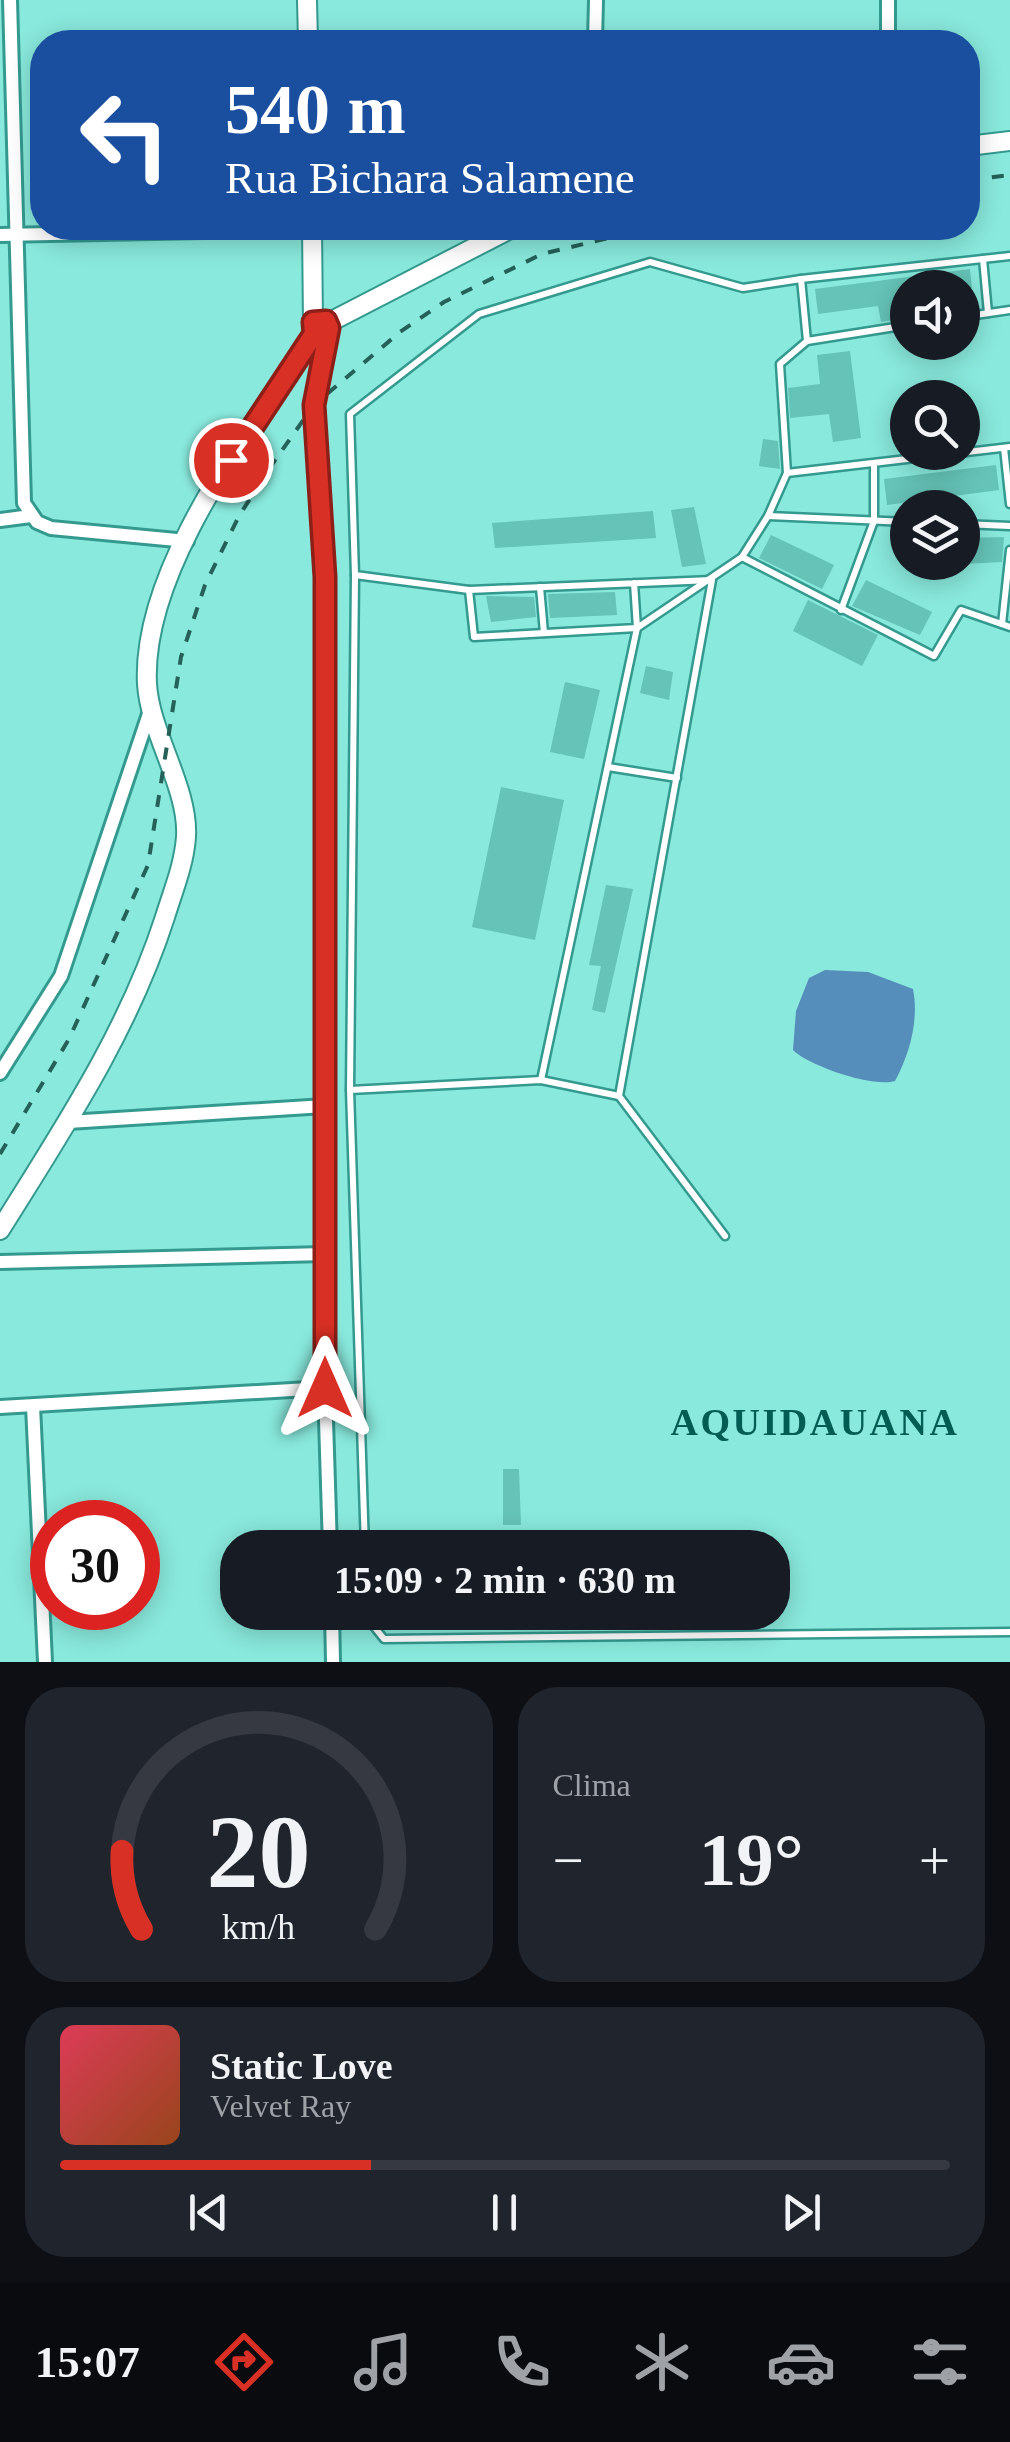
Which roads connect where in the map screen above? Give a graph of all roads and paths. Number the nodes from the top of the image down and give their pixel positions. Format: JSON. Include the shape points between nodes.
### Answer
{"nodes":[{"id":1,"x":10,"y":0,"type":"edge"},
{"id":2,"x":307,"y":0,"type":"edge"},
{"id":3,"x":596,"y":0,"type":"edge"},
{"id":4,"x":888,"y":0,"type":"edge"},
{"id":5,"x":308,"y":30,"type":"edge"},
{"id":6,"x":595,"y":30,"type":"edge"},
{"id":7,"x":888,"y":30,"type":"edge"},
{"id":8,"x":1010,"y":141,"type":"edge"},
{"id":9,"x":980,"y":145,"type":"edge"},
{"id":10,"x":7,"y":235,"type":"edge"},
{"id":11,"x":313,"y":240,"type":"edge"},
{"id":12,"x":489,"y":240,"type":"edge"},
{"id":13,"x":1010,"y":256,"type":"edge"},
{"id":14,"x":982,"y":259,"type":"junction"},
{"id":15,"x":800,"y":279,"type":"junction"},
{"id":16,"x":1010,"y":310,"type":"edge"},
{"id":17,"x":988,"y":313,"type":"junction"},
{"id":18,"x":980,"y":314,"type":"edge"},
{"id":19,"x":320,"y":328,"type":"junction"},
{"id":20,"x":890,"y":328,"type":"edge"},
{"id":21,"x":807,"y":341,"type":"junction"},
{"id":22,"x":1007,"y":448,"type":"edge"},
{"id":23,"x":874,"y":466,"type":"junction"},
{"id":24,"x":787,"y":473,"type":"junction"},
{"id":25,"x":1010,"y":504,"type":"edge"},
{"id":26,"x":31,"y":516,"type":"junction"},
{"id":27,"x":768,"y":516,"type":"junction"},
{"id":28,"x":0,"y":520,"type":"edge"},
{"id":29,"x":874,"y":520,"type":"junction"},
{"id":30,"x":890,"y":521,"type":"edge"},
{"id":31,"x":980,"y":525,"type":"edge"},
{"id":32,"x":1010,"y":526,"type":"edge"},
{"id":33,"x":186,"y":541,"type":"junction"},
{"id":34,"x":1010,"y":550,"type":"edge"},
{"id":35,"x":742,"y":557,"type":"junction"},
{"id":36,"x":355,"y":574,"type":"junction"},
{"id":37,"x":712,"y":580,"type":"junction"},
{"id":38,"x":634,"y":584,"type":"junction"},
{"id":39,"x":540,"y":587,"type":"junction"},
{"id":40,"x":469,"y":590,"type":"junction"},
{"id":41,"x":841,"y":610,"type":"junction"},
{"id":42,"x":1006,"y":626,"type":"edge"},
{"id":43,"x":637,"y":628,"type":"junction"},
{"id":44,"x":544,"y":633,"type":"junction"},
{"id":45,"x":151,"y":709,"type":"junction"},
{"id":46,"x":608,"y":767,"type":"junction"},
{"id":47,"x":677,"y":778,"type":"junction"},
{"id":48,"x":0,"y":1073,"type":"edge"},
{"id":49,"x":541,"y":1080,"type":"junction"},
{"id":50,"x":350,"y":1090,"type":"junction"},
{"id":51,"x":618,"y":1096,"type":"junction"},
{"id":52,"x":325,"y":1106,"type":"junction"},
{"id":53,"x":68,"y":1122,"type":"junction"},
{"id":54,"x":0,"y":1230,"type":"edge"},
{"id":55,"x":725,"y":1236,"type":"dead end"},
{"id":56,"x":325,"y":1254,"type":"junction"},
{"id":57,"x":0,"y":1262,"type":"edge"},
{"id":58,"x":325,"y":1388,"type":"junction"},
{"id":59,"x":33,"y":1406,"type":"junction"},
{"id":60,"x":0,"y":1407,"type":"edge"},
{"id":61,"x":329,"y":1530,"type":"edge"},
{"id":62,"x":365,"y":1530,"type":"edge"},
{"id":63,"x":333,"y":1630,"type":"edge"},
{"id":64,"x":376,"y":1630,"type":"edge"},
{"id":65,"x":1010,"y":1632,"type":"edge"},
{"id":66,"x":46,"y":1662,"type":"edge"},
{"id":67,"x":334,"y":1662,"type":"edge"}],
"edges":[{"from":1,"to":10,"type":"street"},
{"from":2,"to":5,"type":"main road"},
{"from":3,"to":6,"type":"street"},
{"from":4,"to":7,"type":"street"},
{"from":8,"to":9,"type":"main road"},
{"from":10,"to":26,"type":"street","via":[[22,491]]},
{"from":11,"to":19,"type":"main road"},
{"from":12,"to":19,"type":"main road"},
{"from":13,"to":14,"type":"lane"},
{"from":14,"to":15,"type":"lane"},
{"from":14,"to":17,"type":"lane"},
{"from":15,"to":21,"type":"lane"},
{"from":15,"to":36,"type":"lane","via":[[742,288],[650,262],[479,314],[350,414]]},
{"from":16,"to":17,"type":"lane"},
{"from":17,"to":18,"type":"lane"},
{"from":19,"to":33,"type":"main road","via":[[210,490]]},
{"from":19,"to":52,"type":"street","via":[[314,405],[325,577]]},
{"from":20,"to":21,"type":"lane"},
{"from":21,"to":24,"type":"lane","via":[[780,364]]},
{"from":22,"to":23,"type":"lane"},
{"from":22,"to":25,"type":"lane"},
{"from":23,"to":24,"type":"lane"},
{"from":23,"to":29,"type":"lane"},
{"from":24,"to":27,"type":"lane"},
{"from":26,"to":28,"type":"street"},
{"from":26,"to":33,"type":"street","via":[[60,529]]},
{"from":27,"to":29,"type":"lane"},
{"from":27,"to":35,"type":"lane"},
{"from":29,"to":30,"type":"lane"},
{"from":29,"to":41,"type":"lane"},
{"from":31,"to":32,"type":"lane"},
{"from":33,"to":45,"type":"main road","via":[[157,603],[148,647]]},
{"from":34,"to":42,"type":"lane"},
{"from":35,"to":37,"type":"lane"},
{"from":35,"to":41,"type":"lane"},
{"from":36,"to":40,"type":"lane"},
{"from":36,"to":50,"type":"lane"},
{"from":37,"to":38,"type":"lane"},
{"from":37,"to":43,"type":"lane"},
{"from":37,"to":47,"type":"lane"},
{"from":38,"to":39,"type":"lane"},
{"from":38,"to":43,"type":"lane"},
{"from":39,"to":40,"type":"lane"},
{"from":39,"to":44,"type":"lane"},
{"from":40,"to":44,"type":"lane","via":[[474,637]]},
{"from":41,"to":42,"type":"lane","via":[[934,656],[961,610]]},
{"from":43,"to":44,"type":"lane"},
{"from":43,"to":46,"type":"lane"},
{"from":45,"to":48,"type":"street","via":[[61,976]]},
{"from":45,"to":53,"type":"main road","via":[[182,810],[180,873],[150,964]]},
{"from":46,"to":47,"type":"lane"},
{"from":46,"to":49,"type":"lane"},
{"from":47,"to":51,"type":"lane"},
{"from":49,"to":50,"type":"lane"},
{"from":49,"to":51,"type":"lane"},
{"from":50,"to":62,"type":"lane"},
{"from":51,"to":55,"type":"lane"},
{"from":52,"to":53,"type":"street"},
{"from":52,"to":56,"type":"street"},
{"from":53,"to":54,"type":"main road"},
{"from":56,"to":57,"type":"street"},
{"from":56,"to":58,"type":"street"},
{"from":58,"to":59,"type":"street"},
{"from":58,"to":61,"type":"street"},
{"from":59,"to":60,"type":"street"},
{"from":59,"to":66,"type":"street"},
{"from":63,"to":67,"type":"street"},
{"from":64,"to":65,"type":"lane","via":[[384,1639]]}]}
